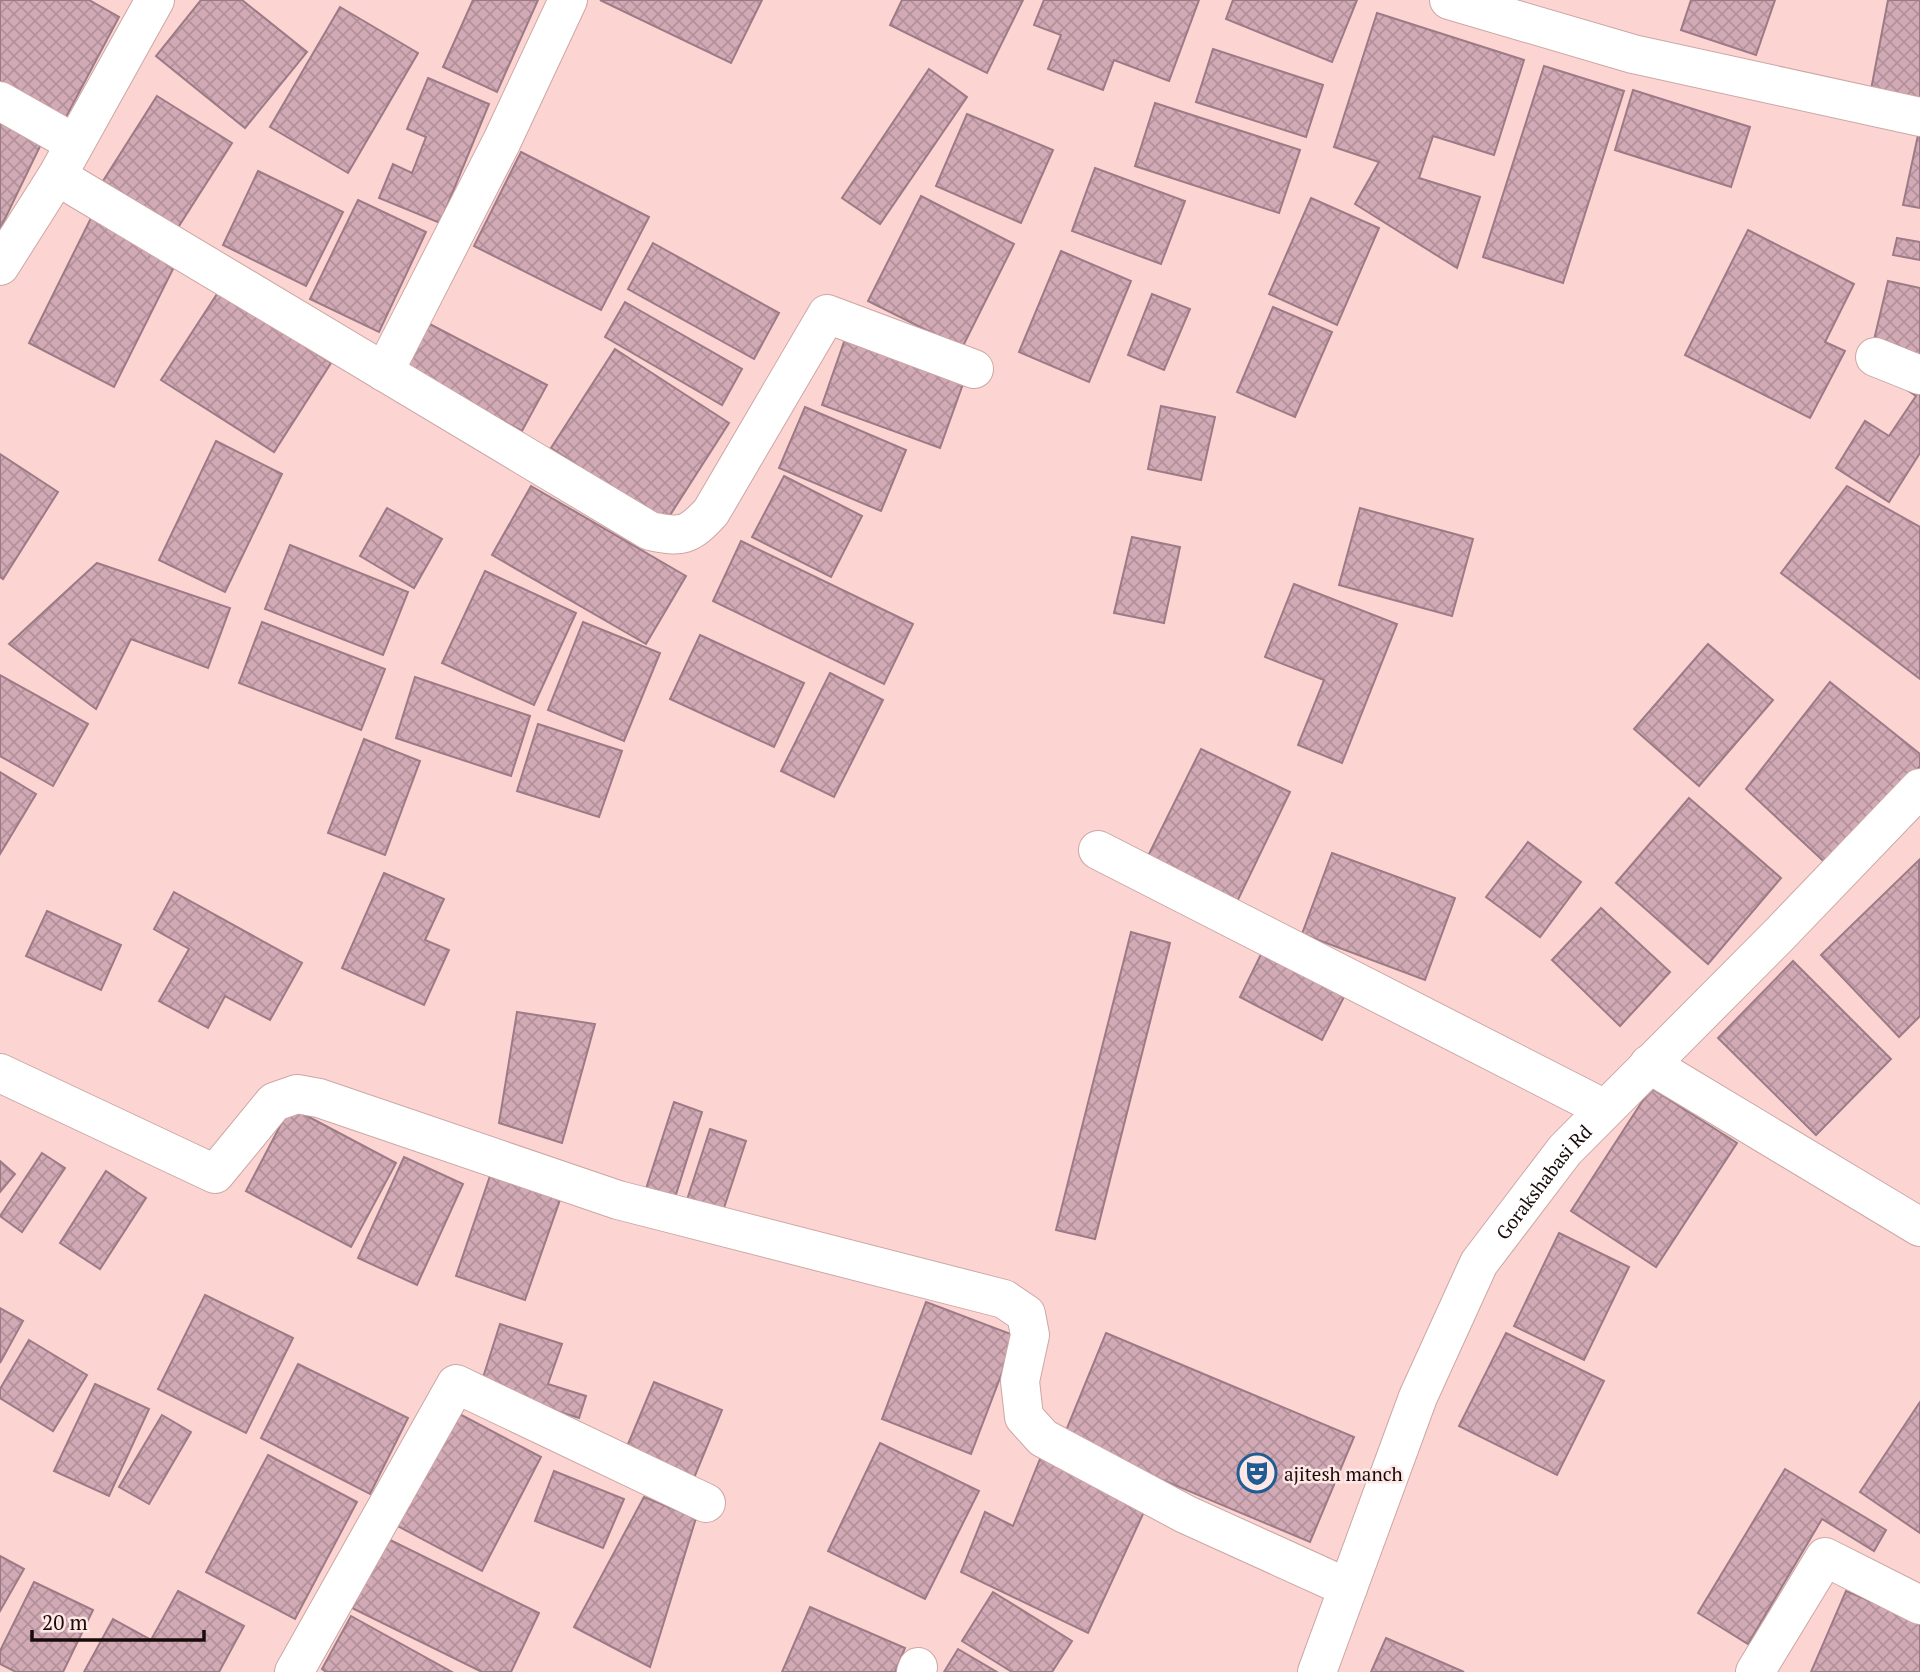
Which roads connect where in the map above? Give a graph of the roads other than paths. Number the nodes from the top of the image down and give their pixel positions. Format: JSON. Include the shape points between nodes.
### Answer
{"nodes":[{"id":1,"x":155,"y":0,"type":"edge"},
{"id":2,"x":568,"y":0,"type":"edge"},
{"id":3,"x":1449,"y":0,"type":"edge"},
{"id":4,"x":1524,"y":11,"type":"edge"},
{"id":5,"x":0,"y":102,"type":"edge"},
{"id":6,"x":1920,"y":117,"type":"edge"},
{"id":7,"x":65,"y":159,"type":"junction"},
{"id":8,"x":0,"y":266,"type":"edge"},
{"id":9,"x":1875,"y":357,"type":"dead end"},
{"id":10,"x":974,"y":369,"type":"dead end"},
{"id":11,"x":384,"y":372,"type":"junction"},
{"id":12,"x":1920,"y":375,"type":"edge"},
{"id":13,"x":1920,"y":788,"type":"edge"},
{"id":14,"x":1098,"y":850,"type":"dead end"},
{"id":15,"x":1649,"y":1064,"type":"junction"},
{"id":16,"x":0,"y":1073,"type":"edge"},
{"id":17,"x":1605,"y":1108,"type":"junction"},
{"id":18,"x":1920,"y":1227,"type":"edge"},
{"id":19,"x":706,"y":1503,"type":"dead end"},
{"id":20,"x":1348,"y":1588,"type":"junction"},
{"id":21,"x":1920,"y":1605,"type":"edge"},
{"id":22,"x":295,"y":1672,"type":"edge"},
{"id":23,"x":1317,"y":1672,"type":"edge"},
{"id":24,"x":1755,"y":1672,"type":"edge"}],
"edges":[{"from":1,"to":7,"type":"street"},
{"from":2,"to":11,"type":"street"},
{"from":3,"to":4,"type":"street"},
{"from":4,"to":6,"type":"street","via":[[1633,54]]},
{"from":5,"to":7,"type":"street"},
{"from":7,"to":8,"type":"street"},
{"from":7,"to":11,"type":"street"},
{"from":9,"to":12,"type":"street"},
{"from":10,"to":11,"type":"street","via":[[827,314],[711,512],[693,532],[672,536],[650,531]]},
{"from":13,"to":15,"type":"street","name":"Gorakshabasi Rd"},
{"from":14,"to":17,"type":"street"},
{"from":15,"to":17,"type":"street","name":"Gorakshabasi Rd"},
{"from":15,"to":18,"type":"street"},
{"from":16,"to":20,"type":"street","via":[[215,1174],[274,1102],[296,1094],[618,1200],[1004,1299],[1026,1314],[1030,1335],[1020,1381],[1024,1417],[1043,1438],[1185,1514]]},
{"from":17,"to":20,"type":"street","name":"Gorakshabasi Rd","via":[[1565,1150],[1479,1263],[1418,1397]]},
{"from":19,"to":22,"type":"street","via":[[456,1384]]},
{"from":20,"to":23,"type":"street","name":"Gorakshabasi Rd"},
{"from":21,"to":24,"type":"street","via":[[1825,1557]]}]}
